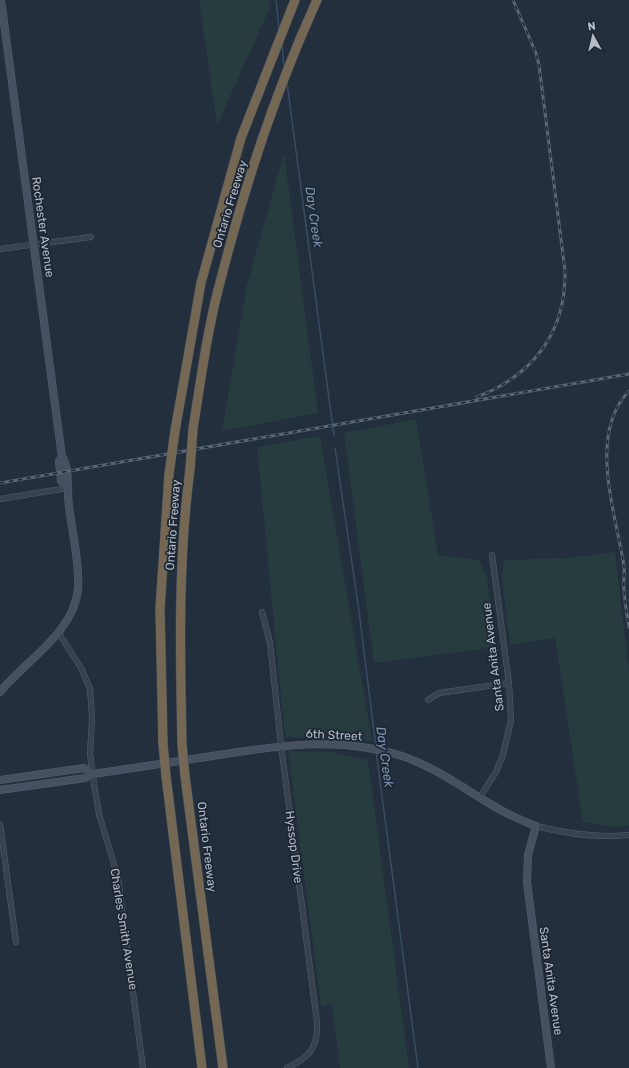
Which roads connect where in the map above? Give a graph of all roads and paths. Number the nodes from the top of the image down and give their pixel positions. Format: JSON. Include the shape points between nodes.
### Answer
{"nodes":[{"id":1,"x":1,"y":0,"type":"edge"},
{"id":2,"x":317,"y":0,"type":"edge"},
{"id":3,"x":293,"y":4,"type":"edge"},
{"id":4,"x":91,"y":237,"type":"dead end"},
{"id":5,"x":34,"y":245,"type":"junction"},
{"id":6,"x":0,"y":249,"type":"edge"},
{"id":7,"x":67,"y":488,"type":"junction"},
{"id":8,"x":0,"y":499,"type":"edge"},
{"id":9,"x":492,"y":555,"type":"dead end"},
{"id":10,"x":262,"y":612,"type":"dead end"},
{"id":11,"x":58,"y":632,"type":"junction"},
{"id":12,"x":509,"y":683,"type":"junction"},
{"id":13,"x":0,"y":692,"type":"edge"},
{"id":14,"x":428,"y":700,"type":"dead end"},
{"id":15,"x":281,"y":745,"type":"junction"},
{"id":16,"x":93,"y":774,"type":"junction"},
{"id":17,"x":0,"y":780,"type":"edge"},
{"id":18,"x":0,"y":790,"type":"edge"},
{"id":19,"x":480,"y":798,"type":"junction"},
{"id":20,"x":0,"y":824,"type":"edge"},
{"id":21,"x":536,"y":826,"type":"junction"},
{"id":22,"x":629,"y":835,"type":"edge"},
{"id":23,"x":16,"y":942,"type":"dead end"},
{"id":24,"x":143,"y":1068,"type":"edge"},
{"id":25,"x":202,"y":1068,"type":"edge"},
{"id":26,"x":223,"y":1068,"type":"edge"},
{"id":27,"x":287,"y":1068,"type":"edge"},
{"id":28,"x":551,"y":1068,"type":"edge"}],
"edges":[{"from":1,"to":5,"type":"street","name":"Rochester Avenue"},
{"from":2,"to":26,"type":"highway","name":"Ontario Freeway","bridge":true,"via":[[273,104],[222,275],[193,429],[185,506],[180,604],[182,744]]},
{"from":3,"to":25,"type":"highway","name":"Ontario Freeway","bridge":true,"via":[[240,138],[201,283],[169,474],[160,609],[163,744]]},
{"from":4,"to":5,"type":"street"},
{"from":5,"to":6,"type":"street"},
{"from":5,"to":7,"type":"street","name":"Rochester Avenue","via":[[62,457],[67,472]]},
{"from":7,"to":8,"type":"street"},
{"from":7,"to":11,"type":"street","name":"Rochester Avenue","via":[[78,590],[73,607]]},
{"from":9,"to":12,"type":"street","name":"Santa Anita Avenue"},
{"from":10,"to":15,"type":"street","name":"Hyssop Drive","via":[[270,643]]},
{"from":11,"to":13,"type":"street","name":"Rochester Avenue"},
{"from":11,"to":16,"type":"street","name":"Charles Smith Avenue","via":[[88,684],[92,705],[90,748]]},
{"from":12,"to":14,"type":"street","via":[[438,693]]},
{"from":12,"to":19,"type":"street","name":"Santa Anita Avenue","via":[[512,711],[508,738],[500,764]]},
{"from":15,"to":16,"type":"street","name":"6th Street"},
{"from":15,"to":19,"type":"street","name":"6th Street","via":[[315,743],[363,746],[388,752],[424,765]]},
{"from":15,"to":27,"type":"street","name":"Hyssop Drive","via":[[317,1022],[315,1043],[309,1054]]},
{"from":16,"to":17,"type":"street","name":"6th Street","via":[[84,768]]},
{"from":16,"to":18,"type":"street","name":"6th Street","via":[[85,778]]},
{"from":16,"to":24,"type":"street","name":"Charles Smith Avenue","via":[[99,814],[118,878]]},
{"from":19,"to":21,"type":"street","name":"6th Street","via":[[510,816]]},
{"from":20,"to":23,"type":"street"},
{"from":21,"to":22,"type":"street","name":"6th Street","via":[[576,835]]},
{"from":21,"to":28,"type":"street","name":"Santa Anita Avenue","via":[[528,855],[527,882]]}]}
